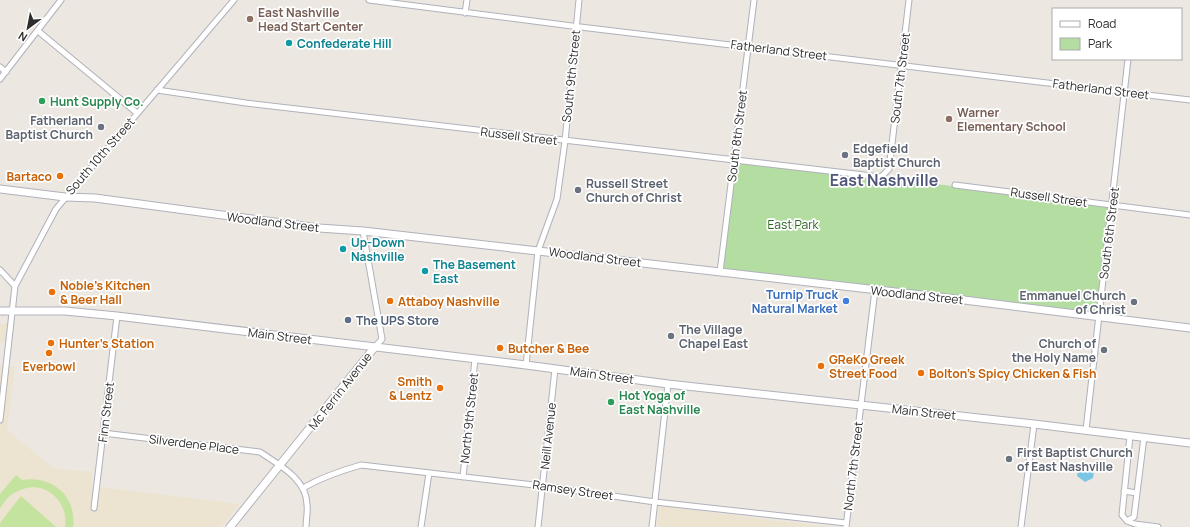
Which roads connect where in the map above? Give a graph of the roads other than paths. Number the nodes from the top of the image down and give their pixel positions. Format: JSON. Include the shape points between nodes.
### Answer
{"nodes":[{"id":1,"x":61,"y":0,"type":"edge"},
{"id":2,"x":234,"y":0,"type":"edge"},
{"id":3,"x":369,"y":0,"type":"edge"},
{"id":4,"x":467,"y":0,"type":"edge"},
{"id":5,"x":579,"y":0,"type":"edge"},
{"id":6,"x":754,"y":0,"type":"edge"},
{"id":7,"x":909,"y":0,"type":"edge"},
{"id":8,"x":465,"y":13,"type":"junction"},
{"id":9,"x":577,"y":27,"type":"junction"},
{"id":10,"x":38,"y":31,"type":"junction"},
{"id":11,"x":748,"y":46,"type":"junction"},
{"id":12,"x":1128,"y":60,"type":"edge"},
{"id":13,"x":902,"y":64,"type":"junction"},
{"id":14,"x":0,"y":67,"type":"edge"},
{"id":15,"x":6,"y":72,"type":"junction"},
{"id":16,"x":0,"y":78,"type":"edge"},
{"id":17,"x":157,"y":90,"type":"junction"},
{"id":18,"x":1125,"y":92,"type":"junction"},
{"id":19,"x":1190,"y":100,"type":"edge"},
{"id":20,"x":137,"y":113,"type":"junction"},
{"id":21,"x":565,"y":141,"type":"junction"},
{"id":22,"x":735,"y":159,"type":"junction"},
{"id":23,"x":881,"y":177,"type":"joint"},
{"id":24,"x":955,"y":185,"type":"dead end"},
{"id":25,"x":0,"y":189,"type":"edge"},
{"id":26,"x":65,"y":197,"type":"junction"},
{"id":27,"x":1112,"y":206,"type":"junction"},
{"id":28,"x":1190,"y":215,"type":"edge"},
{"id":29,"x":363,"y":231,"type":"junction"},
{"id":30,"x":538,"y":251,"type":"junction"},
{"id":31,"x":0,"y":270,"type":"edge"},
{"id":32,"x":720,"y":272,"type":"junction"},
{"id":33,"x":15,"y":286,"type":"junction"},
{"id":34,"x":875,"y":290,"type":"junction"},
{"id":35,"x":13,"y":310,"type":"junction"},
{"id":36,"x":0,"y":311,"type":"edge"},
{"id":37,"x":117,"y":316,"type":"junction"},
{"id":38,"x":1098,"y":317,"type":"junction"},
{"id":39,"x":1190,"y":328,"type":"edge"},
{"id":40,"x":374,"y":348,"type":"junction"},
{"id":41,"x":475,"y":359,"type":"junction"},
{"id":42,"x":526,"y":364,"type":"junction"},
{"id":43,"x":555,"y":369,"type":"junction"},
{"id":44,"x":668,"y":384,"type":"junction"},
{"id":45,"x":861,"y":405,"type":"junction"},
{"id":46,"x":0,"y":420,"type":"edge"},
{"id":47,"x":1034,"y":424,"type":"junction"},
{"id":48,"x":1086,"y":430,"type":"junction"},
{"id":49,"x":103,"y":433,"type":"junction"},
{"id":50,"x":1130,"y":436,"type":"junction"},
{"id":51,"x":1144,"y":437,"type":"junction"},
{"id":52,"x":1190,"y":443,"type":"edge"},
{"id":53,"x":281,"y":466,"type":"junction"},
{"id":54,"x":429,"y":473,"type":"junction"},
{"id":55,"x":463,"y":477,"type":"junction"},
{"id":56,"x":543,"y":486,"type":"junction"},
{"id":57,"x":303,"y":488,"type":"junction"},
{"id":58,"x":1124,"y":491,"type":"junction"},
{"id":59,"x":1137,"y":493,"type":"junction"},
{"id":60,"x":655,"y":502,"type":"junction"},
{"id":61,"x":94,"y":508,"type":"dead end"},
{"id":62,"x":1127,"y":521,"type":"junction"},
{"id":63,"x":846,"y":525,"type":"edge"},
{"id":64,"x":230,"y":527,"type":"edge"},
{"id":65,"x":306,"y":527,"type":"edge"},
{"id":66,"x":421,"y":527,"type":"edge"},
{"id":67,"x":538,"y":527,"type":"edge"},
{"id":68,"x":652,"y":527,"type":"edge"},
{"id":69,"x":1021,"y":527,"type":"edge"},
{"id":70,"x":1158,"y":527,"type":"edge"}],
"edges":[{"from":1,"to":10,"type":"street"},
{"from":2,"to":17,"type":"street","name":"South 10th Street"},
{"from":3,"to":8,"type":"street","name":"Fatherland Street"},
{"from":4,"to":8,"type":"street"},
{"from":5,"to":9,"type":"street","name":"South 9th Street"},
{"from":6,"to":11,"type":"street","name":"South 8th Street"},
{"from":7,"to":13,"type":"street","name":"South 7th Street"},
{"from":8,"to":9,"type":"street","name":"Fatherland Street"},
{"from":9,"to":11,"type":"street","name":"Fatherland Street"},
{"from":9,"to":21,"type":"street","name":"South 9th Street"},
{"from":10,"to":15,"type":"street"},
{"from":10,"to":20,"type":"street"},
{"from":11,"to":13,"type":"street","name":"Fatherland Street"},
{"from":11,"to":22,"type":"street","name":"South 8th Street"},
{"from":12,"to":18,"type":"street","name":"South 6th Street"},
{"from":13,"to":18,"type":"street","name":"Fatherland Street"},
{"from":13,"to":23,"type":"street","name":"South 7th Street","via":[[889,169]]},
{"from":14,"to":15,"type":"street"},
{"from":15,"to":16,"type":"street"},
{"from":17,"to":20,"type":"street","name":"South 10th Street"},
{"from":17,"to":21,"type":"street","name":"Russell Street"},
{"from":18,"to":19,"type":"street","name":"Fatherland Street"},
{"from":18,"to":27,"type":"street","name":"South 6th Street"},
{"from":20,"to":26,"type":"street","name":"South 10th Street"},
{"from":21,"to":22,"type":"street","name":"Russell Street"},
{"from":21,"to":30,"type":"street","name":"South 9th Street","via":[[557,199]]},
{"from":22,"to":23,"type":"street","name":"Russell Street"},
{"from":22,"to":32,"type":"street","name":"South 8th Street"},
{"from":24,"to":27,"type":"street","name":"Russell Street"},
{"from":25,"to":26,"type":"street","name":"Woodland Street"},
{"from":26,"to":29,"type":"street","name":"Woodland Street","via":[[95,198],[319,228]]},
{"from":26,"to":33,"type":"street","name":"South 10th Street"},
{"from":27,"to":28,"type":"street","name":"Russell Street"},
{"from":27,"to":38,"type":"street","name":"South 6th Street"},
{"from":29,"to":30,"type":"street","name":"Woodland Street"},
{"from":29,"to":40,"type":"street","name":"Mc Ferrin Avenue","via":[[382,339]]},
{"from":30,"to":32,"type":"street","name":"Woodland Street"},
{"from":30,"to":42,"type":"street","name":"South 9th Street"},
{"from":31,"to":33,"type":"street"},
{"from":32,"to":34,"type":"street","name":"Woodland Street"},
{"from":33,"to":35,"type":"street"},
{"from":34,"to":38,"type":"street","name":"Woodland Street"},
{"from":34,"to":45,"type":"street"},
{"from":35,"to":36,"type":"street","name":"Main Street"},
{"from":35,"to":37,"type":"street","name":"Main Street"},
{"from":35,"to":46,"type":"street"},
{"from":37,"to":40,"type":"street","name":"Main Street"},
{"from":37,"to":49,"type":"street","name":"Finn Street"},
{"from":38,"to":39,"type":"street","name":"Woodland Street"},
{"from":38,"to":48,"type":"street","name":"South 6th Street"},
{"from":40,"to":41,"type":"street","name":"Main Street"},
{"from":40,"to":53,"type":"street","name":"Mc Ferrin Avenue"},
{"from":41,"to":42,"type":"street","name":"Main Street"},
{"from":41,"to":55,"type":"street","name":"North 9th Street"},
{"from":42,"to":43,"type":"street","name":"Main Street"},
{"from":43,"to":44,"type":"street","name":"Main Street"},
{"from":43,"to":56,"type":"street","name":"Neill Avenue"},
{"from":44,"to":45,"type":"street","name":"Main Street"},
{"from":44,"to":60,"type":"street"},
{"from":45,"to":47,"type":"street","name":"Main Street"},
{"from":45,"to":63,"type":"street","name":"North 7th Street"},
{"from":47,"to":48,"type":"street","name":"Main Street"},
{"from":47,"to":69,"type":"street"},
{"from":48,"to":50,"type":"street","name":"Main Street"},
{"from":49,"to":53,"type":"street","name":"Silverdene Place","via":[[260,452]]},
{"from":49,"to":61,"type":"street","name":"Finn Street"},
{"from":50,"to":51,"type":"street","name":"Main Street"},
{"from":50,"to":58,"type":"street"},
{"from":51,"to":52,"type":"street","name":"Main Street"},
{"from":51,"to":59,"type":"street"},
{"from":53,"to":57,"type":"street","name":"Silverdene Place"},
{"from":53,"to":64,"type":"street","name":"Mc Ferrin Avenue"},
{"from":54,"to":55,"type":"street","name":"Ramsey Street"},
{"from":54,"to":57,"type":"street","name":"Ramsey Street","via":[[361,465],[330,474]]},
{"from":54,"to":66,"type":"street"},
{"from":55,"to":56,"type":"street","name":"Ramsey Street"},
{"from":56,"to":60,"type":"street","name":"Ramsey Street"},
{"from":56,"to":67,"type":"street","name":"Neill Avenue"},
{"from":57,"to":65,"type":"street","via":[[308,504]]},
{"from":58,"to":59,"type":"street"},
{"from":58,"to":62,"type":"street","via":[[1122,515]]},
{"from":59,"to":62,"type":"street","via":[[1134,517]]},
{"from":60,"to":63,"type":"street","name":"Ramsey Street"},
{"from":60,"to":68,"type":"street"},
{"from":62,"to":70,"type":"street"}]}
